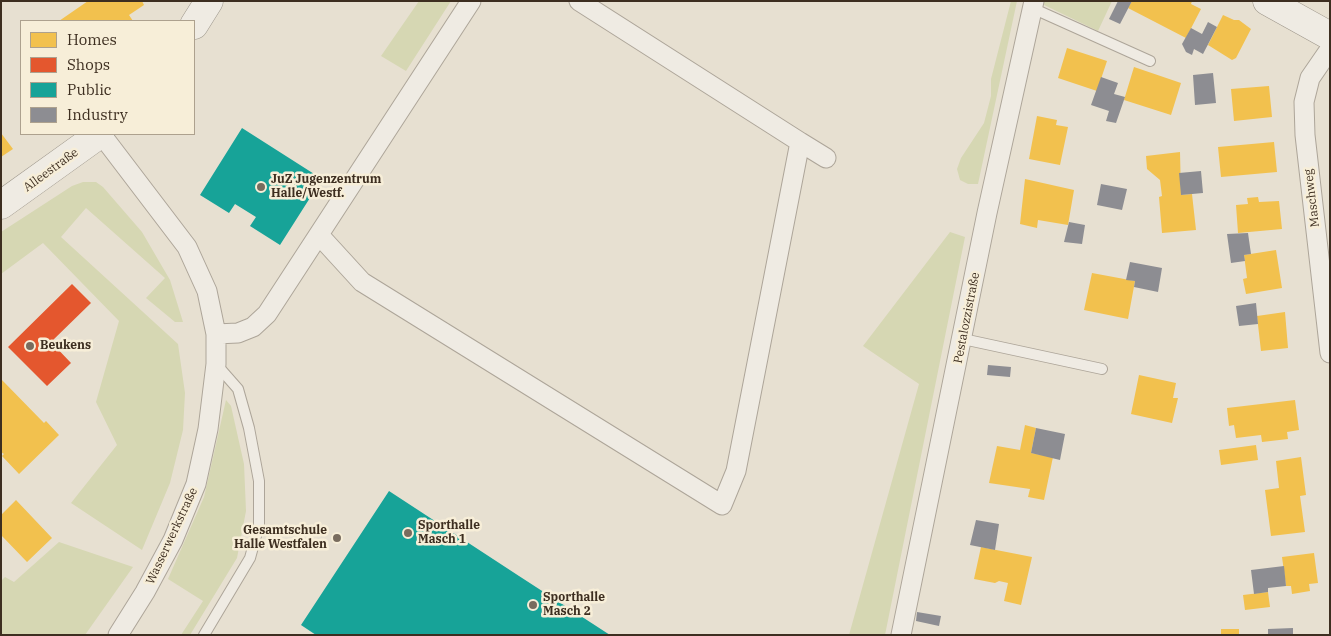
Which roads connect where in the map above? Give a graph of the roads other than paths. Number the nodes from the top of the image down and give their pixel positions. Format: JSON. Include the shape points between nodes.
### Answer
{"nodes":[{"id":1,"x":209,"y":1,"type":"edge"},
{"id":2,"x":471,"y":1,"type":"edge"},
{"id":3,"x":579,"y":1,"type":"edge"},
{"id":4,"x":1268,"y":1,"type":"edge"},
{"id":5,"x":1033,"y":5,"type":"edge"},
{"id":6,"x":195,"y":22,"type":"edge"},
{"id":7,"x":1330,"y":36,"type":"edge"},
{"id":8,"x":1330,"y":50,"type":"edge"},
{"id":9,"x":1150,"y":61,"type":"dead end"},
{"id":10,"x":99,"y":135,"type":"edge"},
{"id":11,"x":101,"y":135,"type":"edge"},
{"id":12,"x":800,"y":142,"type":"junction"},
{"id":13,"x":826,"y":158,"type":"dead end"},
{"id":14,"x":1,"y":205,"type":"edge"},
{"id":15,"x":319,"y":235,"type":"junction"},
{"id":16,"x":216,"y":334,"type":"junction"},
{"id":17,"x":963,"y":339,"type":"junction"},
{"id":18,"x":1330,"y":353,"type":"edge"},
{"id":19,"x":216,"y":364,"type":"junction"},
{"id":20,"x":1102,"y":370,"type":"dead end"},
{"id":21,"x":118,"y":635,"type":"edge"},
{"id":22,"x":204,"y":635,"type":"edge"},
{"id":23,"x":901,"y":635,"type":"edge"}],
"edges":[{"from":1,"to":6,"type":"street"},
{"from":2,"to":15,"type":"street"},
{"from":3,"to":12,"type":"street"},
{"from":4,"to":7,"type":"street"},
{"from":5,"to":9,"type":"lane"},
{"from":5,"to":17,"type":"street","name":"Pestalozzistraße"},
{"from":8,"to":18,"type":"street","name":"Maschweg","via":[[1310,78],[1304,102]]},
{"from":10,"to":14,"type":"street","name":"Alleestraße"},
{"from":11,"to":16,"type":"street","name":"Wasserwerkstraße","via":[[187,247],[207,291]]},
{"from":12,"to":13,"type":"street"},
{"from":12,"to":15,"type":"street","via":[[736,471],[722,505],[362,282]]},
{"from":15,"to":16,"type":"street","via":[[267,314],[253,327],[238,333]]},
{"from":16,"to":19,"type":"street","name":"Wasserwerkstraße"},
{"from":17,"to":20,"type":"lane"},
{"from":17,"to":23,"type":"street","name":"Pestalozzistraße"},
{"from":19,"to":21,"type":"street","name":"Wasserwerkstraße","via":[[208,429],[196,484],[168,548]]},
{"from":19,"to":22,"type":"lane","via":[[238,389],[249,428],[259,481],[260,525],[250,558]]}]}
